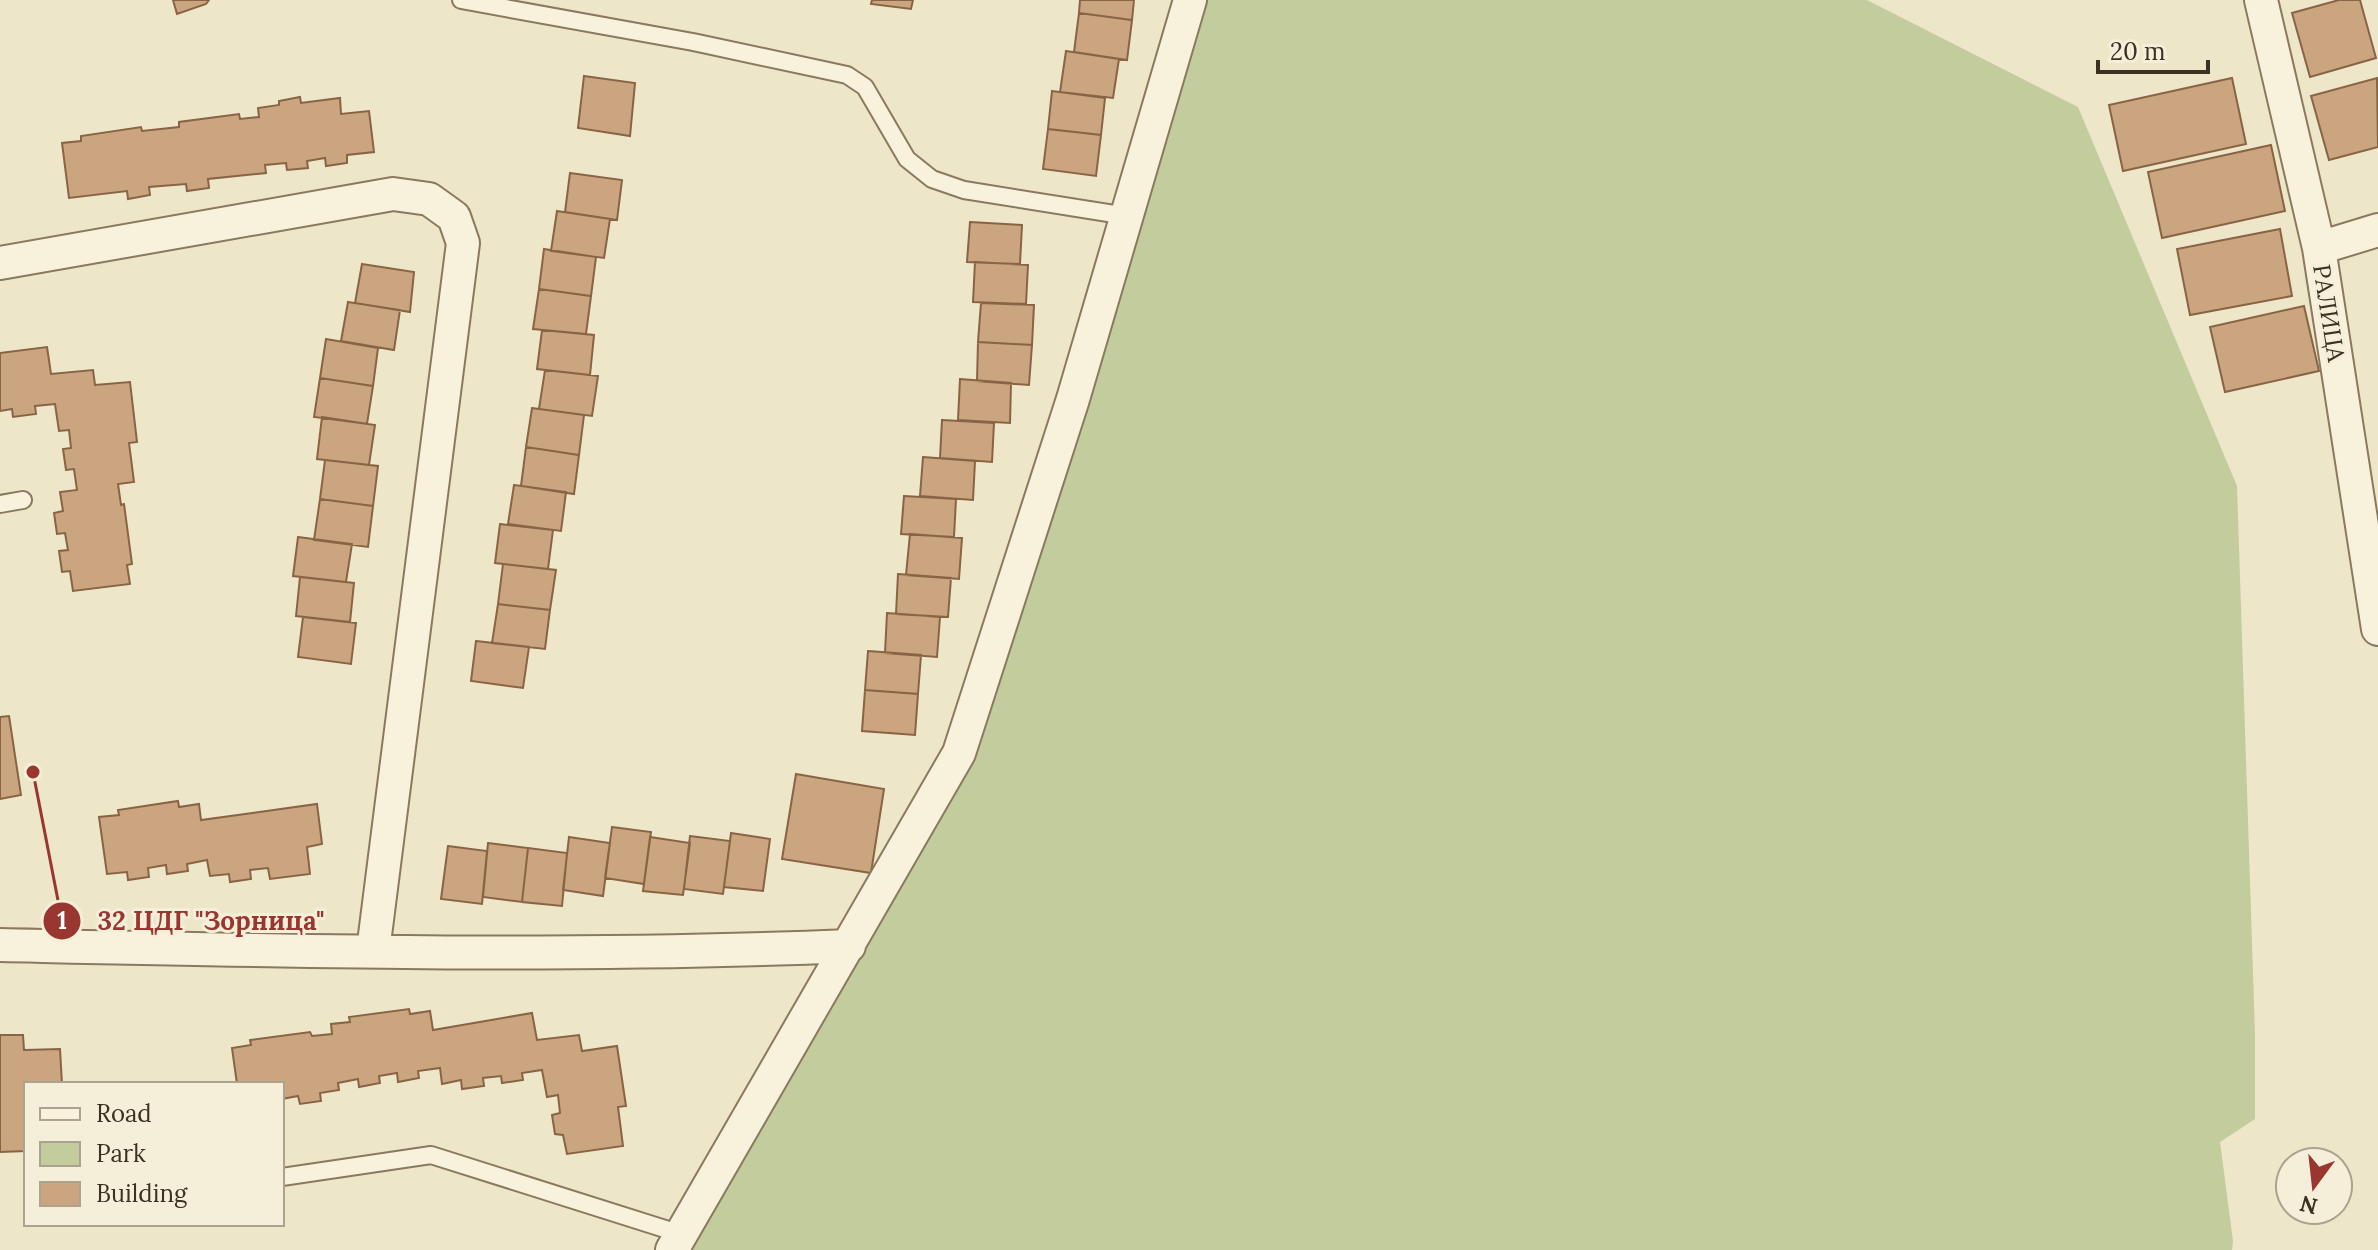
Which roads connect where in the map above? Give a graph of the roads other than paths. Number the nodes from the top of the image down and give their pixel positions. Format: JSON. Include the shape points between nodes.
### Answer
{"nodes":[{"id":1,"x":461,"y":0,"type":"edge"},
{"id":2,"x":1190,"y":0,"type":"edge"},
{"id":3,"x":2261,"y":0,"type":"edge"},
{"id":4,"x":1127,"y":216,"type":"junction"},
{"id":5,"x":2378,"y":230,"type":"edge"},
{"id":6,"x":2319,"y":248,"type":"junction"},
{"id":7,"x":0,"y":263,"type":"edge"},
{"id":8,"x":23,"y":500,"type":"dead end"},
{"id":9,"x":0,"y":504,"type":"edge"},
{"id":10,"x":2378,"y":629,"type":"edge"},
{"id":11,"x":0,"y":945,"type":"edge"},
{"id":12,"x":849,"y":946,"type":"junction"},
{"id":13,"x":373,"y":951,"type":"junction"},
{"id":14,"x":284,"y":1177,"type":"edge"},
{"id":15,"x":676,"y":1242,"type":"edge"}],
"edges":[{"from":1,"to":4,"type":"lane","via":[[847,75],[865,87],[907,159],[932,179],[964,190]]},
{"from":2,"to":4,"type":"street"},
{"from":3,"to":6,"type":"street","name":"РАЛИЦА"},
{"from":4,"to":12,"type":"street","via":[[959,753]]},
{"from":5,"to":6,"type":"street"},
{"from":6,"to":10,"type":"street","name":"РАЛИЦА"},
{"from":7,"to":13,"type":"street","via":[[393,194],[429,199],[454,217],[463,243]]},
{"from":8,"to":9,"type":"lane"},
{"from":11,"to":13,"type":"street"},
{"from":12,"to":13,"type":"street","via":[[707,952]]},
{"from":12,"to":15,"type":"street"},
{"from":14,"to":15,"type":"lane","via":[[431,1155]]}]}
